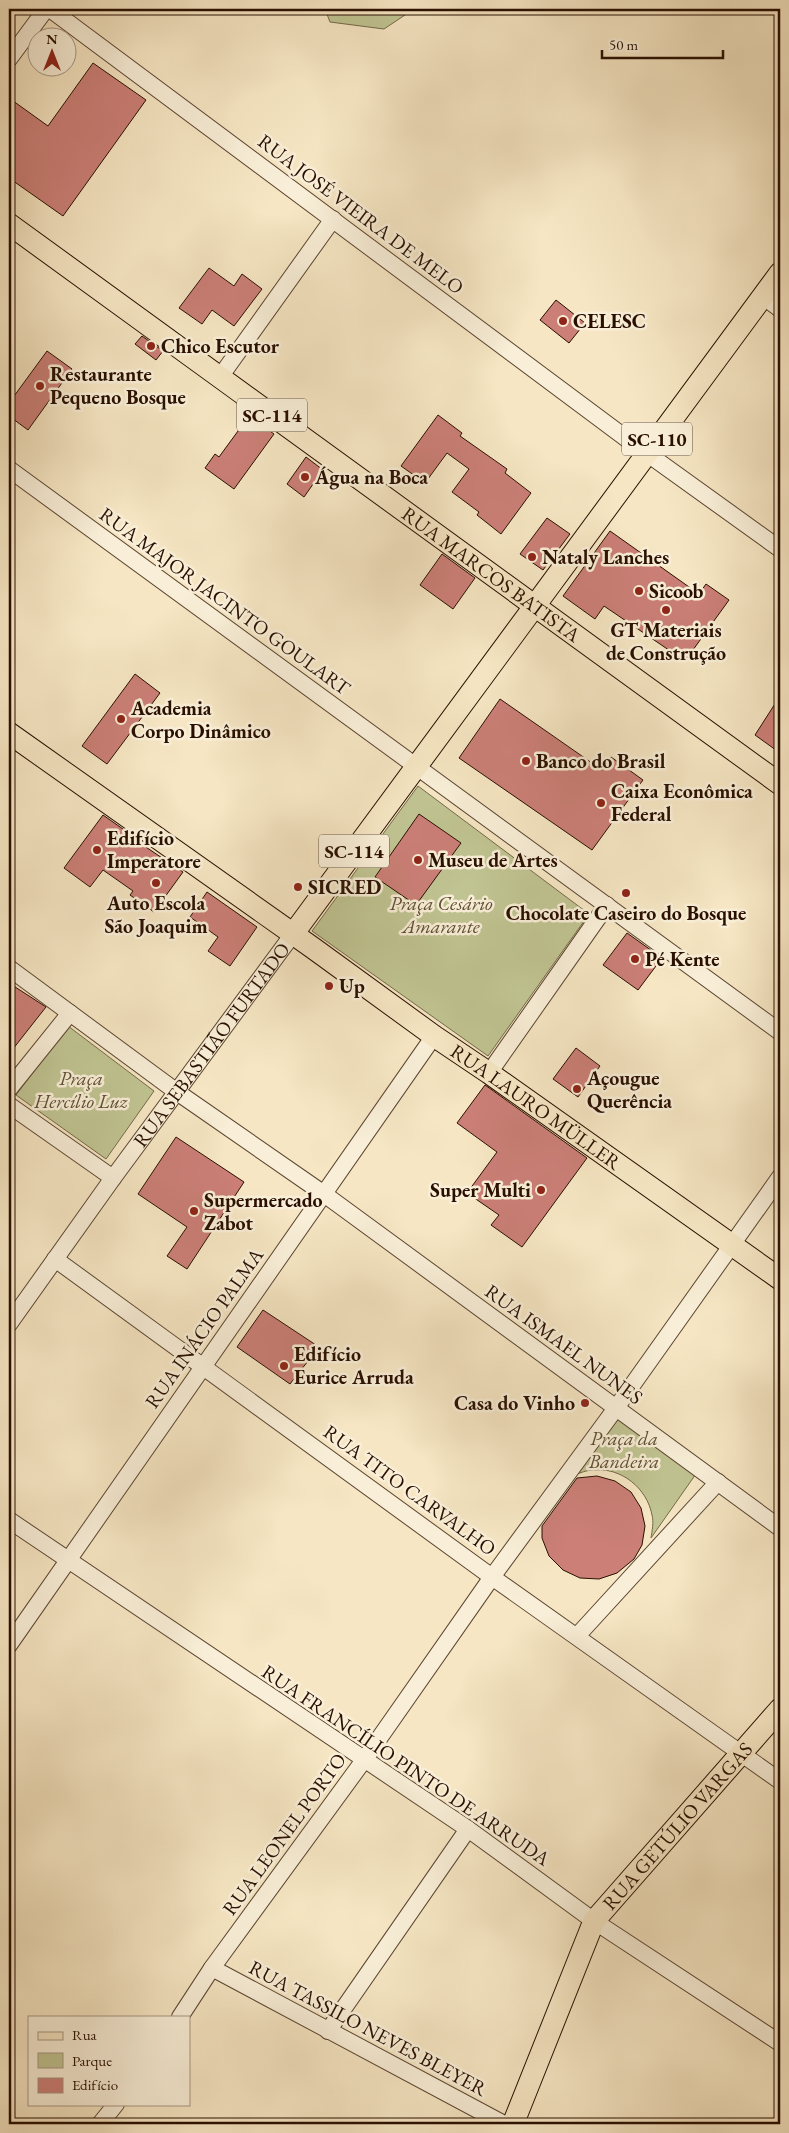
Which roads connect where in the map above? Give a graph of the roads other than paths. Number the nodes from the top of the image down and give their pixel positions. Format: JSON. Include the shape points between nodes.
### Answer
{"nodes":[{"id":1,"x":46,"y":9,"type":"edge"},
{"id":2,"x":50,"y":9,"type":"edge"},
{"id":3,"x":9,"y":59,"type":"edge"},
{"id":4,"x":333,"y":219,"type":"junction"},
{"id":5,"x":9,"y":224,"type":"edge"},
{"id":6,"x":780,"y":273,"type":"edge"},
{"id":7,"x":772,"y":303,"type":"edge"},
{"id":8,"x":220,"y":377,"type":"junction"},
{"id":9,"x":646,"y":453,"type":"junction"},
{"id":10,"x":9,"y":469,"type":"edge"},
{"id":11,"x":780,"y":549,"type":"edge"},
{"id":12,"x":534,"y":605,"type":"junction"},
{"id":13,"x":9,"y":733,"type":"edge"},
{"id":14,"x":416,"y":767,"type":"junction"},
{"id":15,"x":780,"y":784,"type":"edge"},
{"id":16,"x":607,"y":905,"type":"junction"},
{"id":17,"x":293,"y":934,"type":"junction"},
{"id":18,"x":9,"y":968,"type":"edge"},
{"id":19,"x":70,"y":1012,"type":"junction"},
{"id":20,"x":780,"y":1032,"type":"edge"},
{"id":21,"x":434,"y":1036,"type":"junction"},
{"id":22,"x":489,"y":1073,"type":"junction"},
{"id":23,"x":9,"y":1089,"type":"edge"},
{"id":24,"x":177,"y":1092,"type":"junction"},
{"id":25,"x":9,"y":1105,"type":"edge"},
{"id":26,"x":780,"y":1177,"type":"edge"},
{"id":27,"x":113,"y":1178,"type":"junction"},
{"id":28,"x":324,"y":1194,"type":"junction"},
{"id":29,"x":731,"y":1244,"type":"junction"},
{"id":30,"x":56,"y":1259,"type":"junction"},
{"id":31,"x":780,"y":1280,"type":"edge"},
{"id":32,"x":9,"y":1324,"type":"edge"},
{"id":33,"x":204,"y":1365,"type":"junction"},
{"id":34,"x":616,"y":1408,"type":"junction"},
{"id":35,"x":718,"y":1482,"type":"junction"},
{"id":36,"x":9,"y":1520,"type":"edge"},
{"id":37,"x":780,"y":1528,"type":"edge"},
{"id":38,"x":68,"y":1560,"type":"junction"},
{"id":39,"x":492,"y":1577,"type":"junction"},
{"id":40,"x":577,"y":1636,"type":"junction"},
{"id":41,"x":9,"y":1645,"type":"edge"},
{"id":42,"x":780,"y":1709,"type":"edge"},
{"id":43,"x":742,"y":1753,"type":"junction"},
{"id":44,"x":364,"y":1760,"type":"junction"},
{"id":45,"x":780,"y":1781,"type":"edge"},
{"id":46,"x":468,"y":1830,"type":"junction"},
{"id":47,"x":594,"y":1922,"type":"junction"},
{"id":48,"x":212,"y":1968,"type":"junction"},
{"id":49,"x":181,"y":2016,"type":"edge"},
{"id":50,"x":328,"y":2030,"type":"junction"},
{"id":51,"x":780,"y":2043,"type":"edge"},
{"id":52,"x":114,"y":2106,"type":"edge"},
{"id":53,"x":100,"y":2124,"type":"edge"},
{"id":54,"x":504,"y":2124,"type":"edge"},
{"id":55,"x":513,"y":2124,"type":"edge"}],
"edges":[{"from":1,"to":3,"type":"street"},
{"from":2,"to":4,"type":"street","name":"RUA JOSÉ VIEIRA DE MELO"},
{"from":4,"to":8,"type":"street"},
{"from":4,"to":9,"type":"street","name":"RUA JOSÉ VIEIRA DE MELO"},
{"from":5,"to":8,"type":"main road","name":"RUA MARCOS BATISTA","number":"SC-114"},
{"from":6,"to":7,"type":"main road","number":"SC-110"},
{"from":7,"to":9,"type":"main road","number":"SC-110"},
{"from":8,"to":12,"type":"main road","name":"RUA MARCOS BATISTA","number":"SC-114"},
{"from":9,"to":11,"type":"street","name":"RUA JOSÉ VIEIRA DE MELO"},
{"from":9,"to":12,"type":"main road","number":"SC-110"},
{"from":10,"to":14,"type":"street","name":"RUA MAJOR JACINTO GOULART"},
{"from":12,"to":14,"type":"main road","number":"SC-114"},
{"from":12,"to":15,"type":"main road","name":"RUA MARCOS BATISTA"},
{"from":13,"to":17,"type":"main road","name":"RUA LAURO MÜLLER"},
{"from":14,"to":16,"type":"street","name":"RUA MAJOR JACINTO GOULART"},
{"from":14,"to":17,"type":"main road","name":"RUA SEBASTIÃO FURTADO","number":"SC-114"},
{"from":16,"to":20,"type":"street","name":"RUA MAJOR JACINTO GOULART"},
{"from":16,"to":22,"type":"street"},
{"from":17,"to":21,"type":"main road","name":"RUA LAURO MÜLLER"},
{"from":17,"to":24,"type":"street","name":"RUA SEBASTIÃO FURTADO","number":"SC-114"},
{"from":18,"to":19,"type":"street","name":"RUA ISMAEL NUNES"},
{"from":19,"to":23,"type":"street"},
{"from":19,"to":24,"type":"street","name":"RUA ISMAEL NUNES"},
{"from":21,"to":22,"type":"main road","name":"RUA LAURO MÜLLER"},
{"from":21,"to":28,"type":"street","name":"RUA INÁCIO PALMA"},
{"from":22,"to":29,"type":"main road","name":"RUA LAURO MÜLLER"},
{"from":24,"to":27,"type":"street","name":"RUA SEBASTIÃO FURTADO","number":"SC-114"},
{"from":24,"to":28,"type":"street","name":"RUA ISMAEL NUNES"},
{"from":25,"to":27,"type":"street"},
{"from":26,"to":29,"type":"street","name":"RUA LEONEL PORTO"},
{"from":27,"to":30,"type":"street","name":"RUA SEBASTIÃO FURTADO","number":"SC-114"},
{"from":28,"to":33,"type":"street","name":"RUA INÁCIO PALMA"},
{"from":28,"to":34,"type":"street","name":"RUA ISMAEL NUNES"},
{"from":29,"to":31,"type":"main road","name":"RUA LAURO MÜLLER"},
{"from":29,"to":34,"type":"street","name":"RUA LEONEL PORTO"},
{"from":30,"to":32,"type":"street","name":"RUA SEBASTIÃO FURTADO","number":"SC-114"},
{"from":30,"to":33,"type":"street","name":"RUA TITO CARVALHO"},
{"from":33,"to":38,"type":"street","name":"RUA INÁCIO PALMA"},
{"from":33,"to":39,"type":"street","name":"RUA TITO CARVALHO"},
{"from":34,"to":35,"type":"street","name":"RUA ISMAEL NUNES"},
{"from":34,"to":39,"type":"street","name":"RUA LEONEL PORTO"},
{"from":35,"to":37,"type":"street","name":"RUA ISMAEL NUNES"},
{"from":35,"to":40,"type":"street"},
{"from":36,"to":38,"type":"street","name":"RUA FRANCÍLIO PINTO DE ARRUDA"},
{"from":38,"to":41,"type":"street","name":"RUA INÁCIO PALMA"},
{"from":38,"to":44,"type":"street","name":"RUA FRANCÍLIO PINTO DE ARRUDA"},
{"from":39,"to":40,"type":"street","name":"RUA TITO CARVALHO"},
{"from":39,"to":44,"type":"street","name":"RUA LEONEL PORTO"},
{"from":40,"to":43,"type":"street","name":"RUA TITO CARVALHO"},
{"from":42,"to":43,"type":"main road","name":"RUA GETÚLIO VARGAS"},
{"from":43,"to":45,"type":"street","name":"RUA TITO CARVALHO"},
{"from":43,"to":47,"type":"main road","name":"RUA GETÚLIO VARGAS"},
{"from":44,"to":46,"type":"street","name":"RUA FRANCÍLIO PINTO DE ARRUDA"},
{"from":44,"to":48,"type":"street","name":"RUA LEONEL PORTO"},
{"from":46,"to":47,"type":"street","name":"RUA FRANCÍLIO PINTO DE ARRUDA"},
{"from":46,"to":50,"type":"street"},
{"from":47,"to":51,"type":"street","name":"RUA FRANCÍLIO PINTO DE ARRUDA"},
{"from":47,"to":55,"type":"main road","name":"RUA GETÚLIO VARGAS"},
{"from":48,"to":49,"type":"street","name":"RUA LEONEL PORTO"},
{"from":48,"to":50,"type":"street","name":"RUA TASSILO NEVES BLEYER"},
{"from":50,"to":54,"type":"street","name":"RUA TASSILO NEVES BLEYER"},
{"from":52,"to":53,"type":"street"}]}
